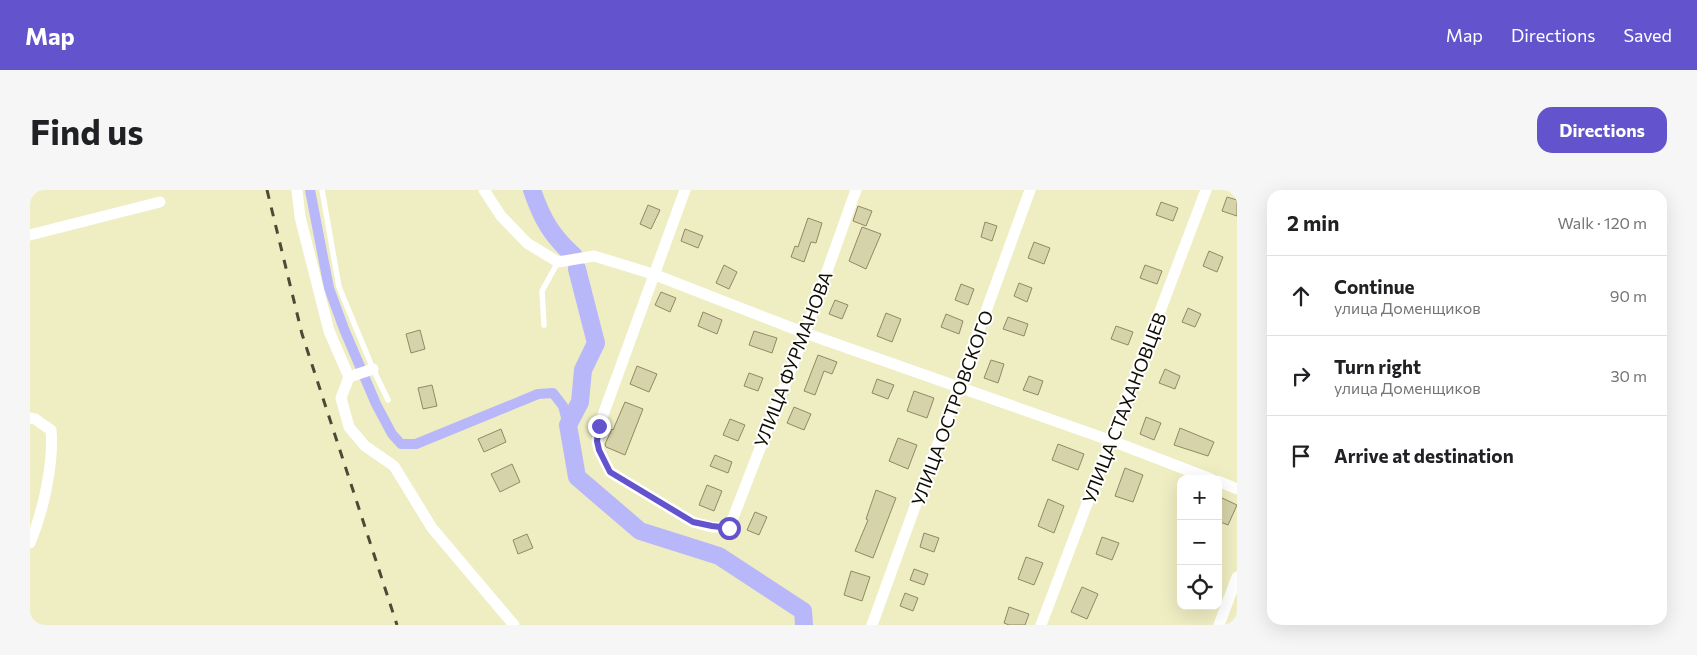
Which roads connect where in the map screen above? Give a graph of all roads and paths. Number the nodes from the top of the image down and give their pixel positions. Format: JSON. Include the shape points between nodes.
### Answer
{"nodes":[{"id":1,"x":297,"y":190,"type":"edge"},
{"id":2,"x":322,"y":190,"type":"edge"},
{"id":3,"x":484,"y":190,"type":"edge"},
{"id":4,"x":685,"y":190,"type":"edge"},
{"id":5,"x":856,"y":190,"type":"edge"},
{"id":6,"x":1030,"y":190,"type":"edge"},
{"id":7,"x":1206,"y":190,"type":"edge"},
{"id":8,"x":160,"y":202,"type":"dead end"},
{"id":9,"x":30,"y":235,"type":"edge"},
{"id":10,"x":558,"y":262,"type":"junction"},
{"id":11,"x":653,"y":274,"type":"junction"},
{"id":12,"x":544,"y":325,"type":"dead end"},
{"id":13,"x":805,"y":333,"type":"junction"},
{"id":14,"x":373,"y":370,"type":"junction"},
{"id":15,"x":349,"y":377,"type":"junction"},
{"id":16,"x":960,"y":388,"type":"junction"},
{"id":17,"x":388,"y":400,"type":"dead end"},
{"id":18,"x":30,"y":418,"type":"edge"},
{"id":19,"x":1112,"y":441,"type":"junction"},
{"id":20,"x":1201,"y":475,"type":"edge"},
{"id":21,"x":1222,"y":482,"type":"edge"},
{"id":22,"x":1237,"y":488,"type":"edge"},
{"id":23,"x":30,"y":543,"type":"edge"},
{"id":24,"x":1237,"y":577,"type":"edge"},
{"id":25,"x":514,"y":625,"type":"edge"},
{"id":26,"x":872,"y":625,"type":"edge"},
{"id":27,"x":1041,"y":625,"type":"edge"},
{"id":28,"x":1219,"y":625,"type":"edge"}],
"edges":[{"from":1,"to":15,"type":"street","via":[[300,217],[329,331]]},
{"from":2,"to":14,"type":"lane","via":[[339,287]]},
{"from":3,"to":10,"type":"street","via":[[501,216],[528,244]]},
{"from":4,"to":11,"type":"street"},
{"from":5,"to":13,"type":"street","name":"УЛИЦА ФУРМАНОВА"},
{"from":6,"to":16,"type":"street","name":"УЛИЦА ОСТРОВСКОГО"},
{"from":7,"to":19,"type":"street","name":"УЛИЦА СТАХАНОВЦЕВ"},
{"from":8,"to":9,"type":"street"},
{"from":10,"to":11,"type":"street","via":[[594,256]]},
{"from":10,"to":12,"type":"lane","via":[[542,292]]},
{"from":11,"to":13,"type":"street"},
{"from":11,"to":13,"type":"street","name":"УЛИЦА ФУРМАНОВА","via":[[599,426],[597,441],[610,472],[693,522],[729,528]]},
{"from":13,"to":16,"type":"street"},
{"from":14,"to":15,"type":"street"},
{"from":14,"to":17,"type":"lane"},
{"from":15,"to":25,"type":"street","via":[[341,398],[349,427],[365,446],[394,466],[432,528]]},
{"from":16,"to":19,"type":"street"},
{"from":16,"to":26,"type":"street","name":"УЛИЦА ОСТРОВСКОГО"},
{"from":18,"to":23,"type":"street","via":[[51,430],[52,447],[40,520]]},
{"from":19,"to":20,"type":"street"},
{"from":19,"to":27,"type":"street","name":"УЛИЦА СТАХАНОВЦЕВ"},
{"from":21,"to":22,"type":"street"},
{"from":24,"to":28,"type":"street"}]}
